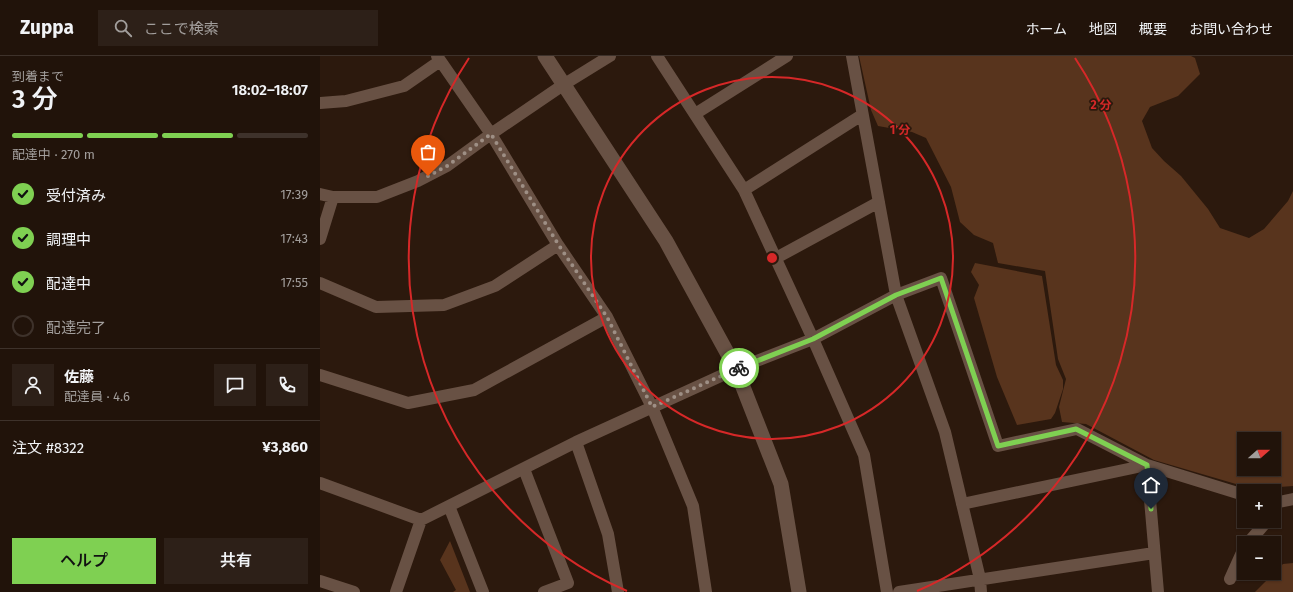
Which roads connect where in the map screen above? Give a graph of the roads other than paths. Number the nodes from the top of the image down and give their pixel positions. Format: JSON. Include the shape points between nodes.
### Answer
{"nodes":[{"id":1,"x":545,"y":56,"type":"edge"},
{"id":2,"x":610,"y":56,"type":"edge"},
{"id":3,"x":657,"y":56,"type":"edge"},
{"id":4,"x":787,"y":56,"type":"edge"},
{"id":5,"x":852,"y":56,"type":"edge"},
{"id":6,"x":439,"y":59,"type":"edge"},
{"id":7,"x":564,"y":85,"type":"junction"},
{"id":8,"x":320,"y":103,"type":"edge"},
{"id":9,"x":695,"y":114,"type":"junction"},
{"id":10,"x":862,"y":115,"type":"junction"},
{"id":11,"x":491,"y":134,"type":"junction"},
{"id":12,"x":744,"y":190,"type":"junction"},
{"id":13,"x":320,"y":194,"type":"edge"},
{"id":14,"x":333,"y":197,"type":"junction"},
{"id":15,"x":878,"y":202,"type":"junction"},
{"id":16,"x":320,"y":239,"type":"edge"},
{"id":17,"x":558,"y":244,"type":"junction"},
{"id":18,"x":776,"y":258,"type":"junction"},
{"id":19,"x":320,"y":283,"type":"edge"},
{"id":20,"x":896,"y":295,"type":"junction"},
{"id":21,"x":607,"y":317,"type":"junction"},
{"id":22,"x":813,"y":339,"type":"junction"},
{"id":23,"x":736,"y":369,"type":"junction"},
{"id":24,"x":320,"y":375,"type":"edge"},
{"id":25,"x":652,"y":407,"type":"junction"},
{"id":26,"x":576,"y":442,"type":"junction"},
{"id":27,"x":1147,"y":465,"type":"junction"},
{"id":28,"x":524,"y":469,"type":"junction"},
{"id":29,"x":320,"y":483,"type":"edge"},
{"id":30,"x":1237,"y":493,"type":"edge"},
{"id":31,"x":1293,"y":499,"type":"edge"},
{"id":32,"x":1281,"y":502,"type":"edge"},
{"id":33,"x":962,"y":504,"type":"junction"},
{"id":34,"x":449,"y":506,"type":"junction"},
{"id":35,"x":421,"y":520,"type":"junction"},
{"id":36,"x":1261,"y":528,"type":"edge"},
{"id":37,"x":1254,"y":536,"type":"edge"},
{"id":38,"x":1154,"y":553,"type":"junction"},
{"id":39,"x":1237,"y":564,"type":"edge"},
{"id":40,"x":980,"y":579,"type":"junction"},
{"id":41,"x":1230,"y":579,"type":"dead end"},
{"id":42,"x":320,"y":581,"type":"edge"},
{"id":43,"x":354,"y":592,"type":"edge"},
{"id":44,"x":396,"y":592,"type":"edge"},
{"id":45,"x":482,"y":592,"type":"edge"},
{"id":46,"x":544,"y":592,"type":"edge"},
{"id":47,"x":618,"y":592,"type":"edge"},
{"id":48,"x":706,"y":592,"type":"edge"},
{"id":49,"x":799,"y":592,"type":"edge"},
{"id":50,"x":887,"y":592,"type":"edge"},
{"id":51,"x":899,"y":592,"type":"edge"},
{"id":52,"x":981,"y":592,"type":"edge"},
{"id":53,"x":1158,"y":592,"type":"edge"}],
"edges":[{"from":1,"to":7,"type":"street"},
{"from":2,"to":7,"type":"street"},
{"from":3,"to":9,"type":"street"},
{"from":4,"to":9,"type":"street"},
{"from":5,"to":10,"type":"street"},
{"from":6,"to":8,"type":"street","via":[[404,86],[346,101]]},
{"from":6,"to":11,"type":"street"},
{"from":7,"to":11,"type":"street"},
{"from":7,"to":23,"type":"street","via":[[666,241]]},
{"from":9,"to":12,"type":"street"},
{"from":10,"to":12,"type":"street"},
{"from":10,"to":15,"type":"street"},
{"from":11,"to":14,"type":"street","via":[[447,166],[418,181],[377,197]]},
{"from":11,"to":17,"type":"street"},
{"from":12,"to":18,"type":"street"},
{"from":13,"to":14,"type":"street"},
{"from":14,"to":16,"type":"street"},
{"from":15,"to":18,"type":"street"},
{"from":15,"to":20,"type":"street"},
{"from":17,"to":19,"type":"street","via":[[495,286],[444,305],[376,307]]},
{"from":17,"to":21,"type":"street"},
{"from":18,"to":22,"type":"street"},
{"from":20,"to":22,"type":"street"},
{"from":20,"to":27,"type":"street","via":[[941,278],[998,446],[1076,429]]},
{"from":20,"to":33,"type":"street","via":[[945,432]]},
{"from":21,"to":24,"type":"street","via":[[474,390],[408,404]]},
{"from":21,"to":25,"type":"street"},
{"from":22,"to":23,"type":"street"},
{"from":22,"to":50,"type":"street","via":[[864,455]]},
{"from":23,"to":25,"type":"street"},
{"from":23,"to":49,"type":"street","via":[[780,484]]},
{"from":25,"to":26,"type":"street"},
{"from":25,"to":48,"type":"street","via":[[693,506]]},
{"from":26,"to":28,"type":"street"},
{"from":26,"to":47,"type":"street","via":[[608,534]]},
{"from":27,"to":30,"type":"street"},
{"from":27,"to":33,"type":"street"},
{"from":27,"to":38,"type":"street"},
{"from":28,"to":34,"type":"street"},
{"from":28,"to":46,"type":"street","via":[[568,583]]},
{"from":29,"to":35,"type":"street"},
{"from":31,"to":32,"type":"street"},
{"from":33,"to":40,"type":"street"},
{"from":34,"to":35,"type":"street"},
{"from":34,"to":45,"type":"street"},
{"from":35,"to":44,"type":"street"},
{"from":36,"to":37,"type":"street"},
{"from":38,"to":40,"type":"street"},
{"from":38,"to":53,"type":"street"},
{"from":39,"to":41,"type":"street"},
{"from":40,"to":51,"type":"street"},
{"from":40,"to":52,"type":"street"},
{"from":42,"to":43,"type":"street"}]}
